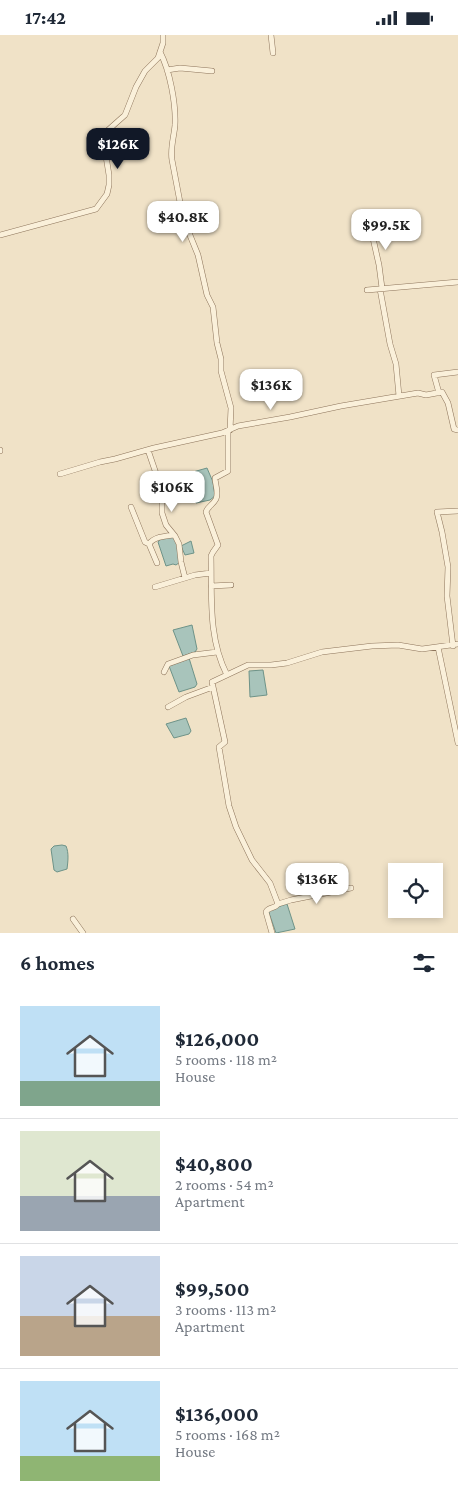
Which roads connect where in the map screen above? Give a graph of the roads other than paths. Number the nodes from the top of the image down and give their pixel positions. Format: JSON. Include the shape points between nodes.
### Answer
{"nodes":[{"id":1,"x":163,"y":35,"type":"edge"},
{"id":2,"x":271,"y":35,"type":"edge"},
{"id":3,"x":160,"y":52,"type":"junction"},
{"id":4,"x":273,"y":53,"type":"dead end"},
{"id":5,"x":166,"y":70,"type":"junction"},
{"id":6,"x":212,"y":71,"type":"dead end"},
{"id":7,"x":368,"y":216,"type":"dead end"},
{"id":8,"x":0,"y":235,"type":"edge"},
{"id":9,"x":458,"y":282,"type":"edge"},
{"id":10,"x":381,"y":288,"type":"junction"},
{"id":11,"x":367,"y":290,"type":"dead end"},
{"id":12,"x":458,"y":372,"type":"edge"},
{"id":13,"x":439,"y":393,"type":"junction"},
{"id":14,"x":399,"y":396,"type":"junction"},
{"id":15,"x":229,"y":430,"type":"junction"},
{"id":16,"x":458,"y":430,"type":"edge"},
{"id":17,"x":148,"y":450,"type":"junction"},
{"id":18,"x":60,"y":474,"type":"dead end"},
{"id":19,"x":131,"y":507,"type":"dead end"},
{"id":20,"x":458,"y":511,"type":"edge"},
{"id":21,"x":173,"y":535,"type":"junction"},
{"id":22,"x":149,"y":544,"type":"junction"},
{"id":23,"x":157,"y":563,"type":"dead end"},
{"id":24,"x":211,"y":573,"type":"junction"},
{"id":25,"x":185,"y":578,"type":"junction"},
{"id":26,"x":230,"y":585,"type":"dead end"},
{"id":27,"x":211,"y":586,"type":"junction"},
{"id":28,"x":155,"y":587,"type":"dead end"},
{"id":29,"x":455,"y":645,"type":"edge"},
{"id":30,"x":438,"y":647,"type":"junction"},
{"id":31,"x":217,"y":652,"type":"junction"},
{"id":32,"x":164,"y":672,"type":"dead end"},
{"id":33,"x":226,"y":675,"type":"junction"},
{"id":34,"x":213,"y":687,"type":"junction"},
{"id":35,"x":168,"y":707,"type":"dead end"},
{"id":36,"x":458,"y":743,"type":"edge"},
{"id":37,"x":351,"y":888,"type":"dead end"},
{"id":38,"x":278,"y":904,"type":"junction"},
{"id":39,"x":73,"y":919,"type":"dead end"},
{"id":40,"x":83,"y":933,"type":"edge"},
{"id":41,"x":272,"y":933,"type":"edge"}],
"edges":[{"from":1,"to":3,"type":"street"},
{"from":2,"to":4,"type":"street"},
{"from":3,"to":5,"type":"street"},
{"from":3,"to":8,"type":"street","via":[[157,61],[145,71],[136,87],[125,115],[107,131],[105,151],[109,185],[98,207]]},
{"from":5,"to":6,"type":"street"},
{"from":5,"to":15,"type":"street","via":[[175,118],[172,160],[183,218],[213,307],[221,371],[231,408]]},
{"from":7,"to":10,"type":"street"},
{"from":9,"to":10,"type":"street"},
{"from":10,"to":11,"type":"street"},
{"from":10,"to":14,"type":"street"},
{"from":12,"to":13,"type":"street","via":[[434,375]]},
{"from":13,"to":14,"type":"street"},
{"from":13,"to":16,"type":"street","via":[[442,392],[448,403],[454,429]]},
{"from":14,"to":15,"type":"street"},
{"from":15,"to":17,"type":"street"},
{"from":15,"to":24,"type":"street","via":[[228,471],[216,477],[215,501],[206,512],[218,544],[211,554]]},
{"from":17,"to":18,"type":"street"},
{"from":17,"to":21,"type":"street","via":[[162,491],[162,513]]},
{"from":19,"to":22,"type":"street","via":[[145,543]]},
{"from":20,"to":29,"type":"street","via":[[436,512],[447,560],[447,596]]},
{"from":21,"to":22,"type":"street","via":[[161,536]]},
{"from":21,"to":25,"type":"street","via":[[180,548]]},
{"from":22,"to":23,"type":"street"},
{"from":24,"to":25,"type":"street"},
{"from":24,"to":27,"type":"street"},
{"from":25,"to":28,"type":"street"},
{"from":26,"to":27,"type":"street"},
{"from":27,"to":31,"type":"street"},
{"from":29,"to":30,"type":"street"},
{"from":30,"to":33,"type":"street","via":[[422,649],[384,645],[322,652],[287,663],[248,665]]},
{"from":30,"to":36,"type":"street"},
{"from":31,"to":32,"type":"street","via":[[193,655],[168,664]]},
{"from":31,"to":33,"type":"street"},
{"from":33,"to":34,"type":"street","via":[[212,682]]},
{"from":34,"to":35,"type":"street"},
{"from":34,"to":38,"type":"street","via":[[225,742],[219,747],[230,811],[238,833],[256,866],[270,883]]},
{"from":37,"to":38,"type":"street"},
{"from":38,"to":41,"type":"street","via":[[266,912]]},
{"from":39,"to":40,"type":"street"}]}
